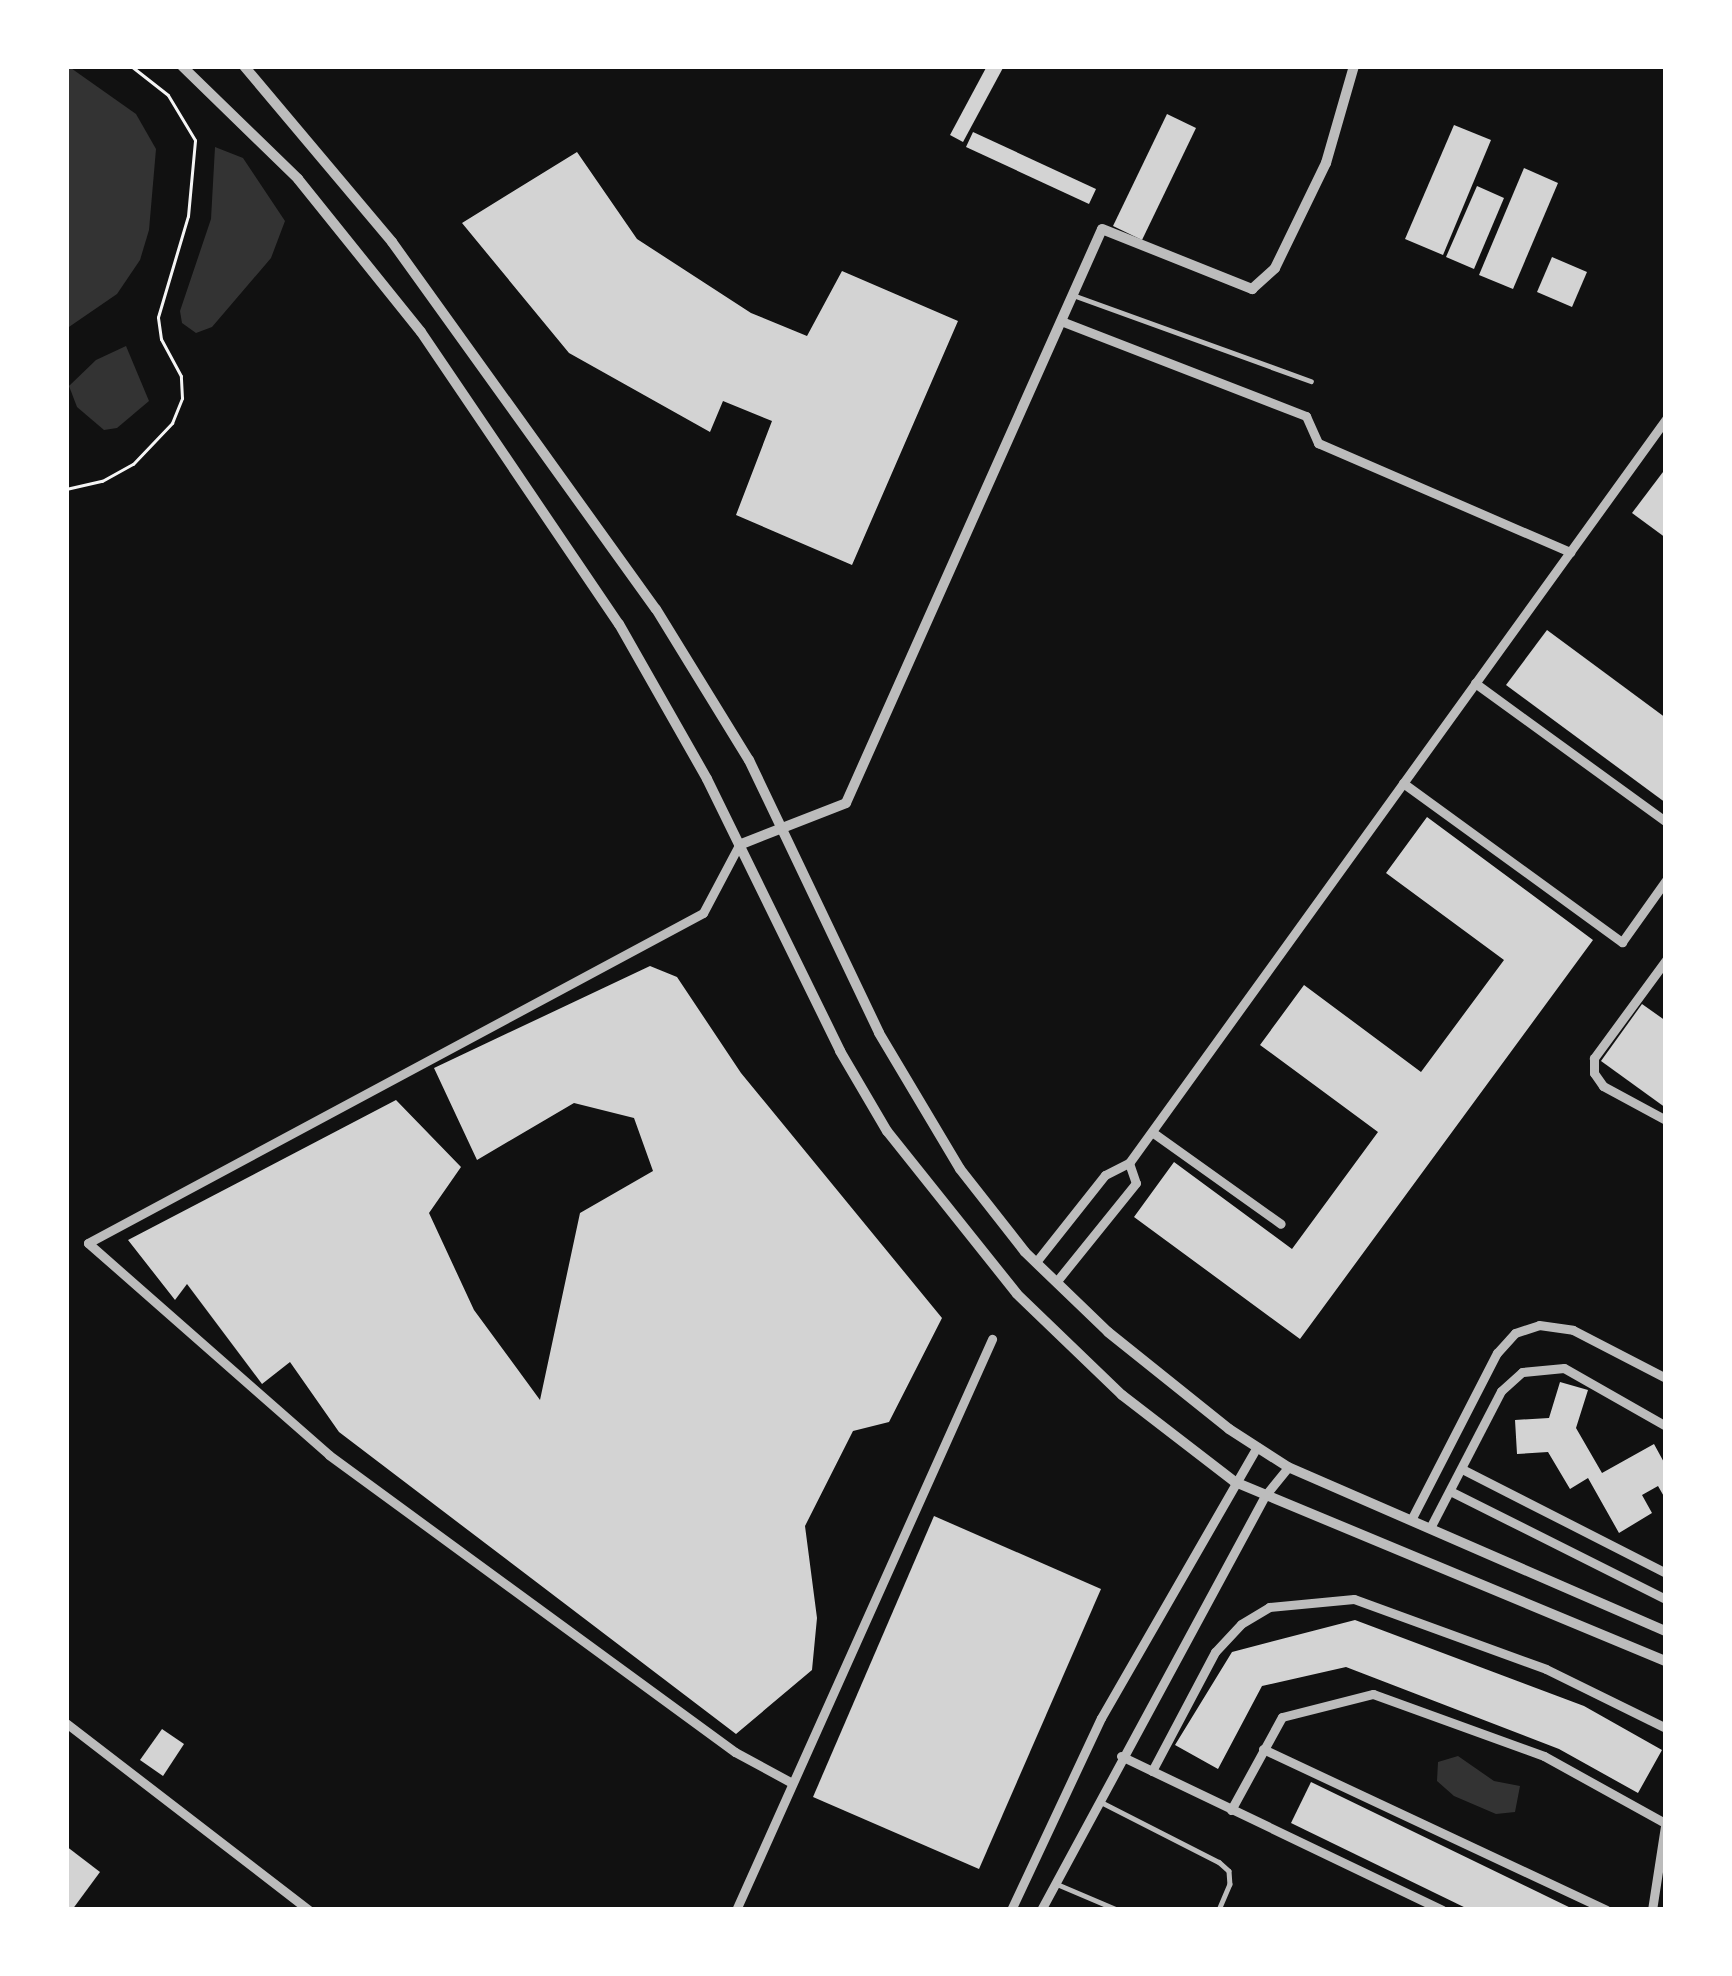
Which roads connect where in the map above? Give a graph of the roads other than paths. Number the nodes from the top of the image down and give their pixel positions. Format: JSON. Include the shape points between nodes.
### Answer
{"nodes":[{"id":1,"x":182,"y":66,"type":"edge"},
{"id":2,"x":244,"y":66,"type":"edge"},
{"id":3,"x":1354,"y":66,"type":"edge"},
{"id":4,"x":1073,"y":295,"type":"junction"},
{"id":5,"x":1061,"y":321,"type":"junction"},
{"id":6,"x":1311,"y":382,"type":"dead end"},
{"id":7,"x":1666,"y":419,"type":"edge"},
{"id":8,"x":1570,"y":552,"type":"junction"},
{"id":9,"x":1475,"y":683,"type":"junction"},
{"id":10,"x":1403,"y":783,"type":"junction"},
{"id":11,"x":1666,"y":822,"type":"edge"},
{"id":12,"x":783,"y":832,"type":"junction"},
{"id":13,"x":740,"y":845,"type":"junction"},
{"id":14,"x":1666,"y":880,"type":"edge"},
{"id":15,"x":1666,"y":959,"type":"edge"},
{"id":16,"x":1666,"y":1120,"type":"edge"},
{"id":17,"x":1152,"y":1132,"type":"junction"},
{"id":18,"x":1130,"y":1163,"type":"junction"},
{"id":19,"x":1281,"y":1224,"type":"dead end"},
{"id":20,"x":1036,"y":1262,"type":"junction"},
{"id":21,"x":1056,"y":1282,"type":"junction"},
{"id":22,"x":992,"y":1339,"type":"dead end"},
{"id":23,"x":1666,"y":1378,"type":"edge"},
{"id":24,"x":1666,"y":1426,"type":"edge"},
{"id":25,"x":1257,"y":1447,"type":"junction"},
{"id":26,"x":1288,"y":1467,"type":"junction"},
{"id":27,"x":1462,"y":1469,"type":"junction"},
{"id":28,"x":1235,"y":1482,"type":"junction"},
{"id":29,"x":1450,"y":1491,"type":"junction"},
{"id":30,"x":1264,"y":1497,"type":"junction"},
{"id":31,"x":1411,"y":1520,"type":"junction"},
{"id":32,"x":1430,"y":1528,"type":"junction"},
{"id":33,"x":1666,"y":1573,"type":"edge"},
{"id":34,"x":1666,"y":1600,"type":"edge"},
{"id":35,"x":1666,"y":1630,"type":"edge"},
{"id":36,"x":1666,"y":1661,"type":"edge"},
{"id":37,"x":66,"y":1723,"type":"edge"},
{"id":38,"x":1666,"y":1728,"type":"edge"},
{"id":39,"x":1263,"y":1749,"type":"junction"},
{"id":40,"x":1121,"y":1756,"type":"junction"},
{"id":41,"x":1148,"y":1768,"type":"junction"},
{"id":42,"x":793,"y":1783,"type":"junction"},
{"id":43,"x":1097,"y":1801,"type":"junction"},
{"id":44,"x":1231,"y":1810,"type":"junction"},
{"id":45,"x":1665,"y":1821,"type":"edge"},
{"id":46,"x":1054,"y":1883,"type":"junction"},
{"id":47,"x":309,"y":1910,"type":"edge"},
{"id":48,"x":736,"y":1910,"type":"edge"},
{"id":49,"x":1011,"y":1910,"type":"edge"},
{"id":50,"x":1041,"y":1910,"type":"edge"},
{"id":51,"x":1118,"y":1910,"type":"edge"},
{"id":52,"x":1219,"y":1910,"type":"edge"},
{"id":53,"x":1442,"y":1910,"type":"edge"},
{"id":54,"x":1606,"y":1910,"type":"edge"},
{"id":55,"x":1652,"y":1910,"type":"edge"}],
"edges":[{"from":1,"to":13,"type":"street","via":[[298,179],[422,332],[619,624]]},
{"from":2,"to":12,"type":"street","via":[[392,242],[656,608]]},
{"from":3,"to":4,"type":"street","via":[[1326,163],[1275,268],[1252,289],[1102,229]]},
{"from":4,"to":5,"type":"street"},
{"from":4,"to":6,"type":"lane"},
{"from":5,"to":8,"type":"street","via":[[1306,416],[1318,443]]},
{"from":5,"to":12,"type":"street","via":[[846,803]]},
{"from":7,"to":8,"type":"street"},
{"from":8,"to":9,"type":"street"},
{"from":9,"to":10,"type":"street"},
{"from":9,"to":11,"type":"street"},
{"from":10,"to":14,"type":"street","via":[[1622,942]]},
{"from":10,"to":17,"type":"street"},
{"from":12,"to":13,"type":"street"},
{"from":12,"to":20,"type":"street","via":[[879,1034],[960,1169]]},
{"from":13,"to":28,"type":"street","via":[[840,1051],[887,1131],[967,1237],[1123,1395]]},
{"from":13,"to":42,"type":"street","via":[[703,913],[88,1243],[329,1455],[735,1752]]},
{"from":15,"to":16,"type":"street","via":[[1594,1058],[1603,1086]]},
{"from":17,"to":18,"type":"street"},
{"from":17,"to":19,"type":"street"},
{"from":18,"to":20,"type":"street","via":[[1105,1175]]},
{"from":18,"to":21,"type":"street","via":[[1136,1183]]},
{"from":20,"to":21,"type":"street"},
{"from":21,"to":25,"type":"street"},
{"from":22,"to":42,"type":"street"},
{"from":23,"to":31,"type":"street","via":[[1573,1330],[1539,1325],[1515,1333],[1497,1353]]},
{"from":24,"to":27,"type":"street","via":[[1564,1369],[1534,1368],[1501,1391]]},
{"from":25,"to":26,"type":"street"},
{"from":25,"to":28,"type":"street"},
{"from":26,"to":30,"type":"street"},
{"from":26,"to":31,"type":"street"},
{"from":27,"to":29,"type":"street"},
{"from":27,"to":33,"type":"street"},
{"from":28,"to":30,"type":"street"},
{"from":28,"to":49,"type":"street","via":[[1101,1718]]},
{"from":29,"to":32,"type":"street"},
{"from":29,"to":34,"type":"street"},
{"from":30,"to":36,"type":"street"},
{"from":30,"to":40,"type":"street"},
{"from":31,"to":32,"type":"street"},
{"from":32,"to":35,"type":"street"},
{"from":37,"to":47,"type":"street"},
{"from":38,"to":41,"type":"street","via":[[1546,1670],[1354,1599],[1269,1607],[1241,1624],[1215,1652]]},
{"from":39,"to":44,"type":"street"},
{"from":39,"to":45,"type":"street","via":[[1282,1717],[1373,1694],[1544,1756]]},
{"from":39,"to":54,"type":"street"},
{"from":40,"to":41,"type":"street"},
{"from":40,"to":43,"type":"street"},
{"from":41,"to":44,"type":"street"},
{"from":42,"to":48,"type":"street"},
{"from":43,"to":46,"type":"street"},
{"from":43,"to":52,"type":"lane","via":[[1219,1862],[1231,1885]]},
{"from":44,"to":53,"type":"street"},
{"from":45,"to":55,"type":"street"},
{"from":46,"to":50,"type":"street"},
{"from":46,"to":51,"type":"lane"}]}
